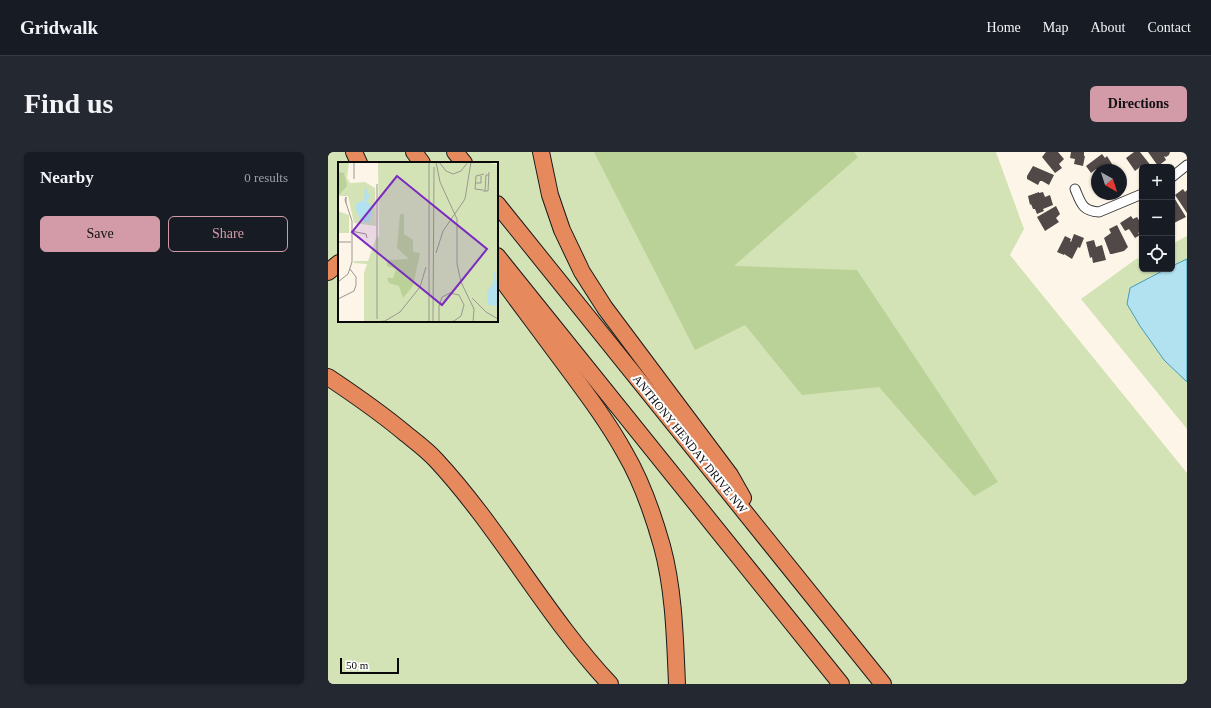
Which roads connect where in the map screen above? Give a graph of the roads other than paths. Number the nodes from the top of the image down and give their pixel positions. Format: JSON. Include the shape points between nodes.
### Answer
{"nodes":[{"id":1,"x":354,"y":152,"type":"edge"},
{"id":2,"x":414,"y":152,"type":"edge"},
{"id":3,"x":456,"y":152,"type":"edge"},
{"id":4,"x":541,"y":152,"type":"edge"},
{"id":5,"x":359,"y":162,"type":"edge"},
{"id":6,"x":421,"y":162,"type":"edge"},
{"id":7,"x":463,"y":162,"type":"edge"},
{"id":8,"x":1187,"y":166,"type":"edge"},
{"id":9,"x":1175,"y":175,"type":"edge"},
{"id":10,"x":1075,"y":189,"type":"dead end"},
{"id":11,"x":1139,"y":195,"type":"edge"},
{"id":12,"x":498,"y":205,"type":"edge"},
{"id":13,"x":498,"y":257,"type":"edge"},
{"id":14,"x":338,"y":264,"type":"edge"},
{"id":15,"x":328,"y":272,"type":"edge"},
{"id":16,"x":498,"y":274,"type":"edge"},
{"id":17,"x":328,"y":377,"type":"edge"},
{"id":18,"x":328,"y":382,"type":"edge"},
{"id":19,"x":363,"y":401,"type":"junction"},
{"id":20,"x":764,"y":536,"type":"junction"},
{"id":21,"x":610,"y":684,"type":"edge"},
{"id":22,"x":677,"y":684,"type":"edge"},
{"id":23,"x":841,"y":684,"type":"edge"},
{"id":24,"x":883,"y":684,"type":"edge"}],
"edges":[{"from":1,"to":5,"type":"highway"},
{"from":2,"to":6,"type":"highway"},
{"from":3,"to":7,"type":"highway"},
{"from":4,"to":20,"type":"highway","via":[[552,202],[582,272],[605,308],[730,475]]},
{"from":8,"to":9,"type":"street"},
{"from":10,"to":11,"type":"street","via":[[1082,206],[1091,212],[1099,212]]},
{"from":12,"to":20,"type":"highway","name":"ANTHONY HENDAY DRIVE NW"},
{"from":13,"to":23,"type":"highway"},
{"from":14,"to":15,"type":"highway"},
{"from":16,"to":22,"type":"highway","via":[[597,408],[626,454],[640,483],[662,547],[669,582]]},
{"from":17,"to":19,"type":"highway"},
{"from":18,"to":19,"type":"highway"},
{"from":19,"to":21,"type":"highway","via":[[415,441],[455,481],[587,658]]},
{"from":20,"to":24,"type":"highway","name":"ANTHONY HENDAY DRIVE NW"}]}
